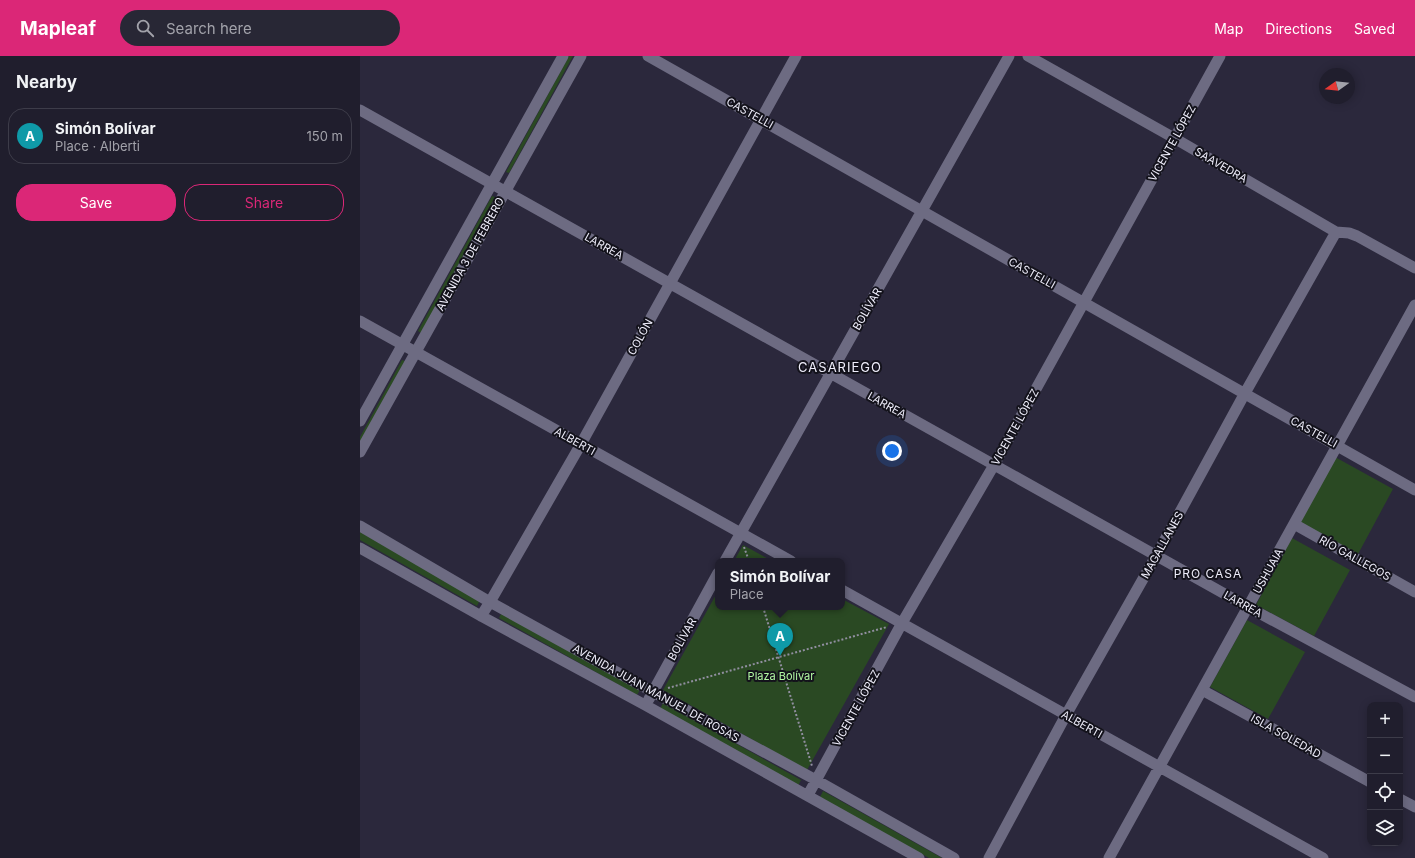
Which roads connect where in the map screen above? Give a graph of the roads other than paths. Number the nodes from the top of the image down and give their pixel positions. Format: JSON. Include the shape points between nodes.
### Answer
{"nodes":[{"id":1,"x":563,"y":56,"type":"edge"},
{"id":2,"x":581,"y":56,"type":"edge"},
{"id":3,"x":648,"y":56,"type":"edge"},
{"id":4,"x":796,"y":56,"type":"edge"},
{"id":5,"x":1009,"y":56,"type":"edge"},
{"id":6,"x":1028,"y":56,"type":"edge"},
{"id":7,"x":1220,"y":56,"type":"edge"},
{"id":8,"x":360,"y":110,"type":"edge"},
{"id":9,"x":761,"y":120,"type":"junction"},
{"id":10,"x":1174,"y":138,"type":"junction"},
{"id":11,"x":492,"y":184,"type":"junction"},
{"id":12,"x":506,"y":191,"type":"junction"},
{"id":13,"x":922,"y":211,"type":"junction"},
{"id":14,"x":1336,"y":232,"type":"junction"},
{"id":15,"x":1415,"y":268,"type":"edge"},
{"id":16,"x":670,"y":284,"type":"junction"},
{"id":17,"x":1084,"y":302,"type":"junction"},
{"id":18,"x":1415,"y":306,"type":"edge"},
{"id":19,"x":360,"y":321,"type":"edge"},
{"id":20,"x":402,"y":344,"type":"junction"},
{"id":21,"x":416,"y":352,"type":"junction"},
{"id":22,"x":830,"y":373,"type":"junction"},
{"id":23,"x":1245,"y":393,"type":"junction"},
{"id":24,"x":360,"y":421,"type":"edge"},
{"id":25,"x":581,"y":444,"type":"junction"},
{"id":26,"x":1337,"y":445,"type":"junction"},
{"id":27,"x":360,"y":452,"type":"edge"},
{"id":28,"x":994,"y":465,"type":"junction"},
{"id":29,"x":1415,"y":490,"type":"edge"},
{"id":30,"x":1294,"y":524,"type":"junction"},
{"id":31,"x":360,"y":526,"type":"edge"},
{"id":32,"x":740,"y":533,"type":"junction"},
{"id":33,"x":360,"y":548,"type":"edge"},
{"id":34,"x":1156,"y":556,"type":"junction"},
{"id":35,"x":727,"y":558,"type":"edge"},
{"id":36,"x":786,"y":558,"type":"edge"},
{"id":37,"x":715,"y":578,"type":"edge"},
{"id":38,"x":845,"y":592,"type":"edge"},
{"id":39,"x":1415,"y":592,"type":"edge"},
{"id":40,"x":490,"y":602,"type":"junction"},
{"id":41,"x":1248,"y":607,"type":"junction"},
{"id":42,"x":481,"y":616,"type":"junction"},
{"id":43,"x":902,"y":623,"type":"junction"},
{"id":44,"x":1202,"y":690,"type":"junction"},
{"id":45,"x":653,"y":692,"type":"junction"},
{"id":46,"x":1415,"y":697,"type":"edge"},
{"id":47,"x":645,"y":705,"type":"junction"},
{"id":48,"x":1066,"y":715,"type":"junction"},
{"id":49,"x":1159,"y":767,"type":"junction"},
{"id":50,"x":816,"y":780,"type":"junction"},
{"id":51,"x":1367,"y":780,"type":"edge"},
{"id":52,"x":808,"y":796,"type":"junction"},
{"id":53,"x":1403,"y":800,"type":"edge"},
{"id":54,"x":1415,"y":807,"type":"edge"},
{"id":55,"x":1110,"y":855,"type":"edge"},
{"id":56,"x":918,"y":858,"type":"edge"},
{"id":57,"x":954,"y":858,"type":"edge"},
{"id":58,"x":989,"y":858,"type":"edge"},
{"id":59,"x":1122,"y":858,"type":"edge"},
{"id":60,"x":1323,"y":858,"type":"edge"}],
"edges":[{"from":1,"to":11,"type":"street","name":"AVENIDA 3 DE FEBRERO"},
{"from":2,"to":12,"type":"street","name":"AVENIDA 3 DE FEBRERO"},
{"from":3,"to":9,"type":"street","name":"CASTELLI"},
{"from":4,"to":9,"type":"street","name":"COLÓN"},
{"from":5,"to":13,"type":"street","name":"BOLÍVAR"},
{"from":6,"to":10,"type":"street","name":"SAAVEDRA"},
{"from":7,"to":10,"type":"street","name":"VICENTE LÓPEZ"},
{"from":8,"to":11,"type":"street","name":"LARREA"},
{"from":9,"to":13,"type":"street","name":"CASTELLI"},
{"from":9,"to":16,"type":"street","name":"COLÓN"},
{"from":10,"to":14,"type":"street","name":"SAAVEDRA"},
{"from":10,"to":17,"type":"street","name":"VICENTE LÓPEZ"},
{"from":11,"to":12,"type":"street","name":"LARREA"},
{"from":11,"to":20,"type":"street","name":"AVENIDA 3 DE FEBRERO"},
{"from":12,"to":16,"type":"street","name":"LARREA"},
{"from":12,"to":21,"type":"street","name":"AVENIDA 3 DE FEBRERO"},
{"from":13,"to":17,"type":"street","name":"CASTELLI"},
{"from":13,"to":22,"type":"street","name":"BOLÍVAR"},
{"from":14,"to":15,"type":"street","name":"SAAVEDRA","via":[[1357,236]]},
{"from":14,"to":23,"type":"street","name":"MAGALLANES"},
{"from":16,"to":22,"type":"street","name":"LARREA"},
{"from":16,"to":25,"type":"street","name":"COLÓN"},
{"from":17,"to":23,"type":"street","name":"CASTELLI"},
{"from":17,"to":28,"type":"street","name":"VICENTE LÓPEZ"},
{"from":18,"to":26,"type":"street","name":"USHUAIA"},
{"from":19,"to":20,"type":"street","name":"ALBERTI"},
{"from":20,"to":21,"type":"street","name":"ALBERTI"},
{"from":20,"to":24,"type":"street","name":"AVENIDA 3 DE FEBRERO"},
{"from":21,"to":25,"type":"street","name":"ALBERTI"},
{"from":21,"to":27,"type":"street","name":"AVENIDA 3 DE FEBRERO"},
{"from":22,"to":28,"type":"street","name":"LARREA"},
{"from":22,"to":32,"type":"street","name":"BOLÍVAR"},
{"from":23,"to":26,"type":"street","name":"CASTELLI"},
{"from":23,"to":34,"type":"street","name":"MAGALLANES"},
{"from":25,"to":32,"type":"street","name":"ALBERTI"},
{"from":25,"to":40,"type":"street","name":"COLÓN"},
{"from":26,"to":29,"type":"street","name":"CASTELLI"},
{"from":26,"to":30,"type":"street","name":"USHUAIA"},
{"from":28,"to":34,"type":"street","name":"LARREA"},
{"from":28,"to":43,"type":"street","name":"VICENTE LÓPEZ"},
{"from":30,"to":39,"type":"street","name":"RÍO GALLEGOS"},
{"from":30,"to":41,"type":"street","name":"USHUAIA"},
{"from":31,"to":40,"type":"street","name":"AVENIDA JUAN MANUEL DE ROSAS"},
{"from":32,"to":35,"type":"street","name":"BOLÍVAR"},
{"from":32,"to":36,"type":"street","name":"ALBERTI"},
{"from":33,"to":42,"type":"street","name":"AVENIDA JUAN MANUEL DE ROSAS"},
{"from":34,"to":41,"type":"street","name":"LARREA"},
{"from":34,"to":48,"type":"street","name":"MAGALLANES"},
{"from":37,"to":45,"type":"street","name":"BOLÍVAR"},
{"from":38,"to":43,"type":"street","name":"ALBERTI"},
{"from":40,"to":42,"type":"street","name":"COLÓN"},
{"from":40,"to":45,"type":"street","name":"AVENIDA JUAN MANUEL DE ROSAS"},
{"from":41,"to":44,"type":"street","name":"USHUAIA"},
{"from":41,"to":46,"type":"street","name":"LARREA"},
{"from":42,"to":47,"type":"street","name":"AVENIDA JUAN MANUEL DE ROSAS"},
{"from":43,"to":48,"type":"street","name":"ALBERTI"},
{"from":43,"to":50,"type":"street","name":"VICENTE LÓPEZ"},
{"from":44,"to":49,"type":"street","name":"USHUAIA"},
{"from":44,"to":51,"type":"street","name":"ISLA SOLEDAD"},
{"from":45,"to":47,"type":"street","name":"BOLÍVAR"},
{"from":45,"to":50,"type":"street","name":"AVENIDA JUAN MANUEL DE ROSAS"},
{"from":47,"to":52,"type":"street","name":"AVENIDA JUAN MANUEL DE ROSAS"},
{"from":48,"to":49,"type":"street","name":"ALBERTI"},
{"from":48,"to":58,"type":"street","name":"MAGALLANES"},
{"from":49,"to":55,"type":"street","name":"USHUAIA"},
{"from":49,"to":60,"type":"street","name":"ALBERTI"},
{"from":50,"to":52,"type":"street","name":"VICENTE LÓPEZ"},
{"from":50,"to":57,"type":"street","name":"AVENIDA JUAN MANUEL DE ROSAS"},
{"from":52,"to":56,"type":"street","name":"AVENIDA JUAN MANUEL DE ROSAS"},
{"from":53,"to":54,"type":"street"},
{"from":55,"to":59,"type":"street"}]}
